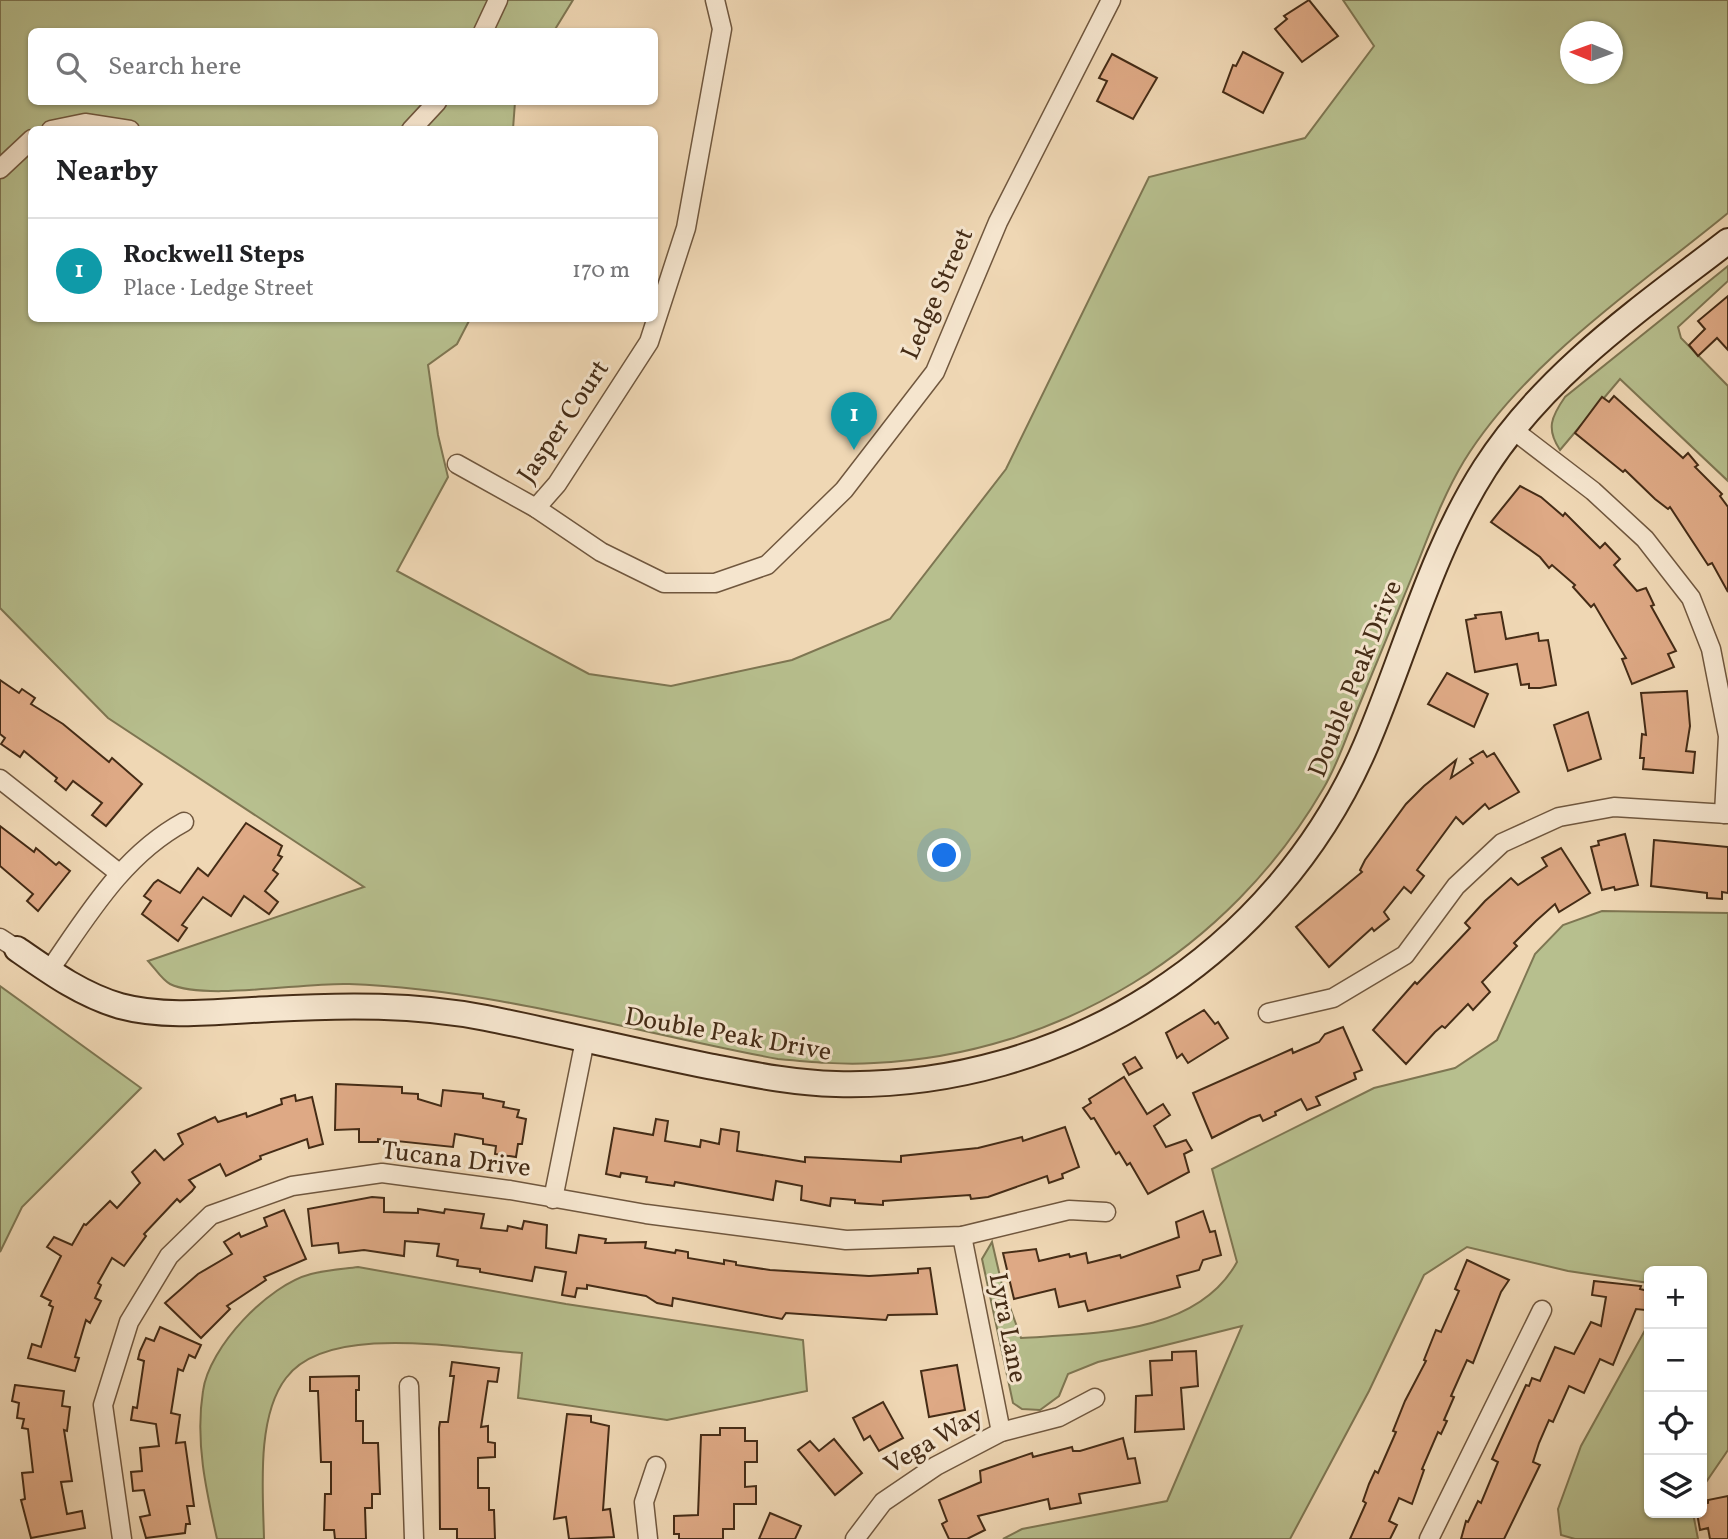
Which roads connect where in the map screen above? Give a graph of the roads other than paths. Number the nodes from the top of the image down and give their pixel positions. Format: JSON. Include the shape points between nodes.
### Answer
{"nodes":[{"id":1,"x":498,"y":0,"type":"edge"},
{"id":2,"x":715,"y":0,"type":"edge"},
{"id":3,"x":1111,"y":0,"type":"edge"},
{"id":4,"x":486,"y":28,"type":"edge"},
{"id":5,"x":434,"y":105,"type":"edge"},
{"id":6,"x":64,"y":126,"type":"edge"},
{"id":7,"x":112,"y":126,"type":"edge"},
{"id":8,"x":415,"y":126,"type":"edge"},
{"id":9,"x":28,"y":143,"type":"edge"},
{"id":10,"x":0,"y":169,"type":"edge"},
{"id":11,"x":1728,"y":241,"type":"edge"},
{"id":12,"x":658,"y":314,"type":"edge"},
{"id":13,"x":655,"y":322,"type":"edge"},
{"id":14,"x":1512,"y":429,"type":"junction"},
{"id":15,"x":457,"y":464,"type":"dead end"},
{"id":16,"x":536,"y":508,"type":"junction"},
{"id":17,"x":0,"y":779,"type":"edge"},
{"id":18,"x":1726,"y":814,"type":"edge"},
{"id":19,"x":184,"y":822,"type":"dead end"},
{"id":20,"x":119,"y":873,"type":"junction"},
{"id":21,"x":8,"y":944,"type":"edge"},
{"id":22,"x":49,"y":971,"type":"junction"},
{"id":23,"x":1269,"y":1013,"type":"dead end"},
{"id":24,"x":585,"y":1040,"type":"junction"},
{"id":25,"x":553,"y":1199,"type":"junction"},
{"id":26,"x":1105,"y":1212,"type":"dead end"},
{"id":27,"x":962,"y":1236,"type":"junction"},
{"id":28,"x":1542,"y":1310,"type":"dead end"},
{"id":29,"x":409,"y":1386,"type":"dead end"},
{"id":30,"x":1095,"y":1398,"type":"dead end"},
{"id":31,"x":1001,"y":1432,"type":"junction"},
{"id":32,"x":656,"y":1466,"type":"dead end"},
{"id":33,"x":122,"y":1539,"type":"edge"},
{"id":34,"x":414,"y":1539,"type":"edge"},
{"id":35,"x":648,"y":1539,"type":"edge"},
{"id":36,"x":855,"y":1539,"type":"edge"},
{"id":37,"x":1429,"y":1539,"type":"edge"}],
"edges":[{"from":1,"to":4,"type":"street"},
{"from":2,"to":12,"type":"street","name":"Jasper Court","via":[[722,29],[686,228]]},
{"from":3,"to":16,"type":"street","name":"Ledge Street","via":[[998,222],[935,372],[844,490],[767,565],[715,583],[664,583],[601,552]]},
{"from":5,"to":8,"type":"street"},
{"from":6,"to":7,"type":"street"},
{"from":9,"to":10,"type":"street"},
{"from":11,"to":14,"type":"street","name":"Double Peak Drive","via":[[1598,342]]},
{"from":13,"to":16,"type":"street","name":"Jasper Court","via":[[649,342],[557,484]]},
{"from":14,"to":18,"type":"street","via":[[1646,539],[1691,598],[1711,649],[1728,736]]},
{"from":14,"to":24,"type":"street","name":"Double Peak Drive","via":[[1451,529],[1366,746],[1329,816],[1264,905],[1185,975],[1107,1023],[1032,1055],[966,1073],[895,1084],[786,1080]]},
{"from":15,"to":16,"type":"street","name":"Ledge Street"},
{"from":17,"to":20,"type":"street"},
{"from":18,"to":23,"type":"street","via":[[1614,807],[1559,817],[1502,843],[1456,886],[1405,955],[1334,998]]},
{"from":19,"to":20,"type":"street","via":[[143,848]]},
{"from":20,"to":22,"type":"street"},
{"from":21,"to":22,"type":"street","name":"Double Peak Drive"},
{"from":22,"to":24,"type":"street","name":"Double Peak Drive","via":[[83,992],[133,1009],[418,1009]]},
{"from":24,"to":25,"type":"street","name":"Tucana Drive"},
{"from":25,"to":27,"type":"street","name":"Tucana Drive","via":[[846,1240]]},
{"from":25,"to":33,"type":"street","name":"Tucana Drive","via":[[382,1173],[292,1186],[211,1215],[169,1256],[129,1322],[103,1405]]},
{"from":26,"to":27,"type":"street","name":"Tucana Drive","via":[[1069,1210]]},
{"from":27,"to":31,"type":"street","name":"Lyra Lane"},
{"from":28,"to":37,"type":"street"},
{"from":29,"to":34,"type":"street"},
{"from":30,"to":31,"type":"street","name":"Vega Way","via":[[1059,1417]]},
{"from":31,"to":36,"type":"street","name":"Vega Way","via":[[936,1466],[883,1502]]},
{"from":32,"to":35,"type":"street","via":[[644,1502]]}]}
